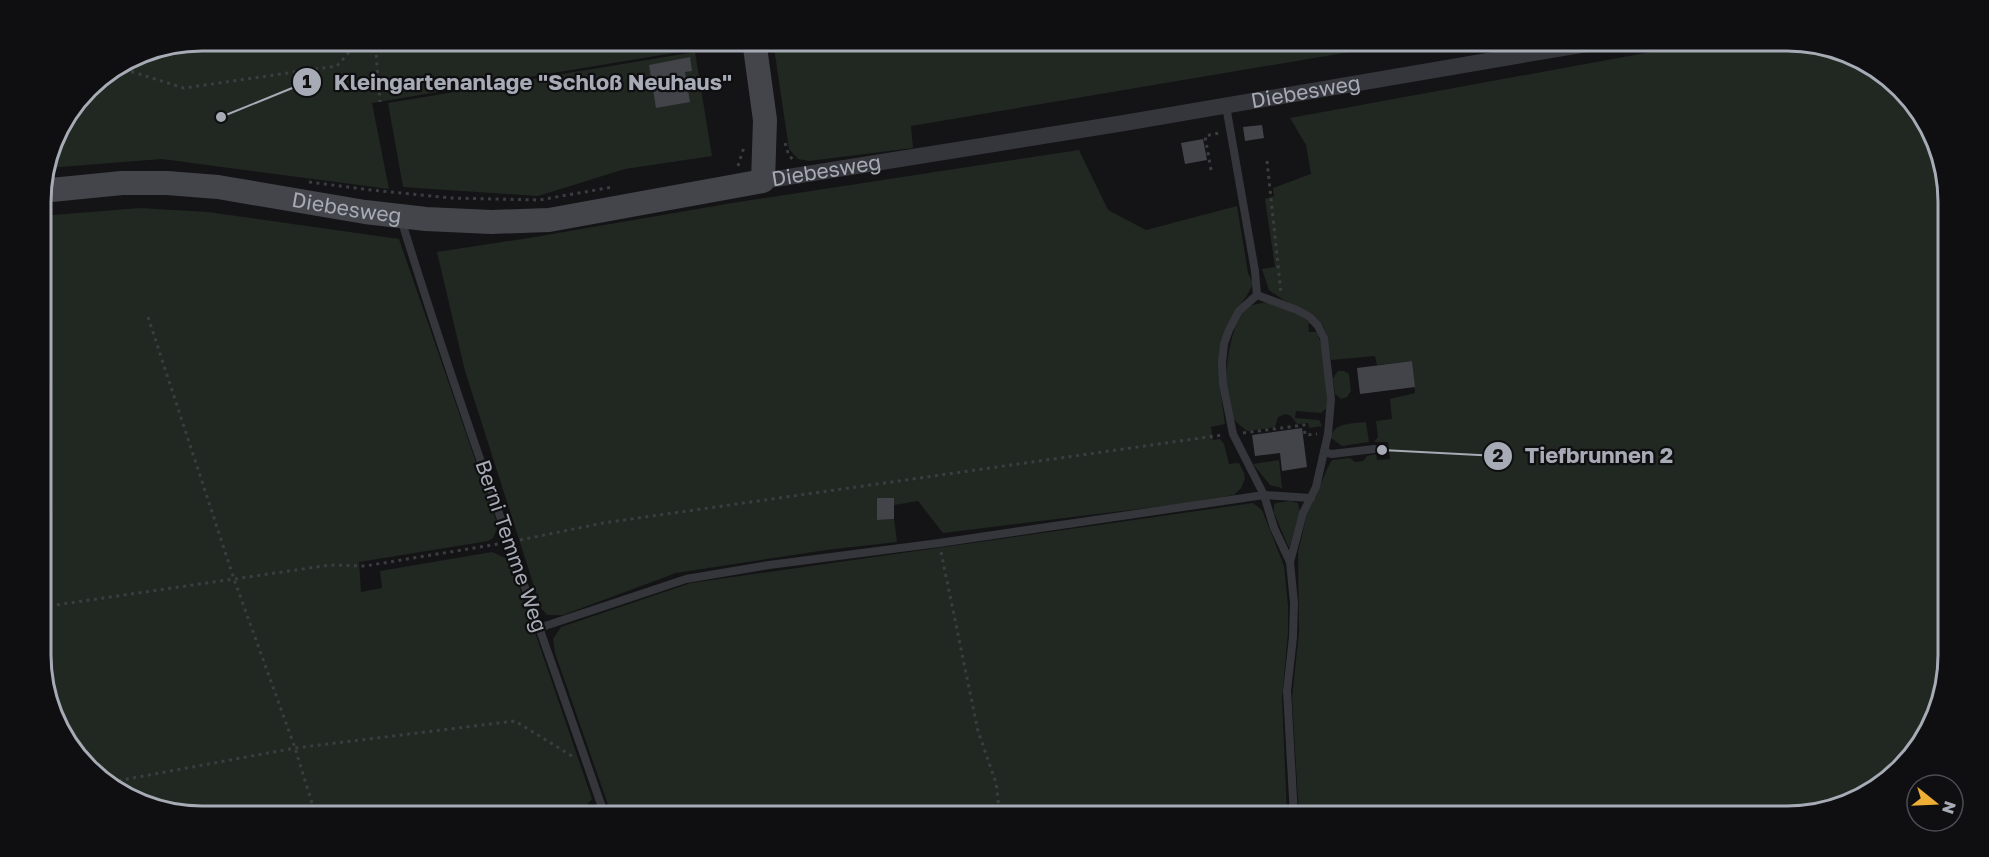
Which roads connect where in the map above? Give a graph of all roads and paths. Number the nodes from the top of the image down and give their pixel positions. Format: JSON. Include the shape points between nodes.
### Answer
{"nodes":[{"id":1,"x":350,"y":51,"type":"edge"},
{"id":2,"x":376,"y":51,"type":"edge"},
{"id":3,"x":756,"y":51,"type":"edge"},
{"id":4,"x":1546,"y":51,"type":"edge"},
{"id":5,"x":128,"y":70,"type":"edge"},
{"id":6,"x":380,"y":102,"type":"dead end"},
{"id":7,"x":1226,"y":106,"type":"junction"},
{"id":8,"x":1225,"y":133,"type":"dead end"},
{"id":9,"x":1268,"y":161,"type":"dead end"},
{"id":10,"x":737,"y":168,"type":"dead end"},
{"id":11,"x":1211,"y":170,"type":"dead end"},
{"id":12,"x":300,"y":180,"type":"dead end"},
{"id":13,"x":763,"y":181,"type":"junction"},
{"id":14,"x":622,"y":186,"type":"dead end"},
{"id":15,"x":51,"y":190,"type":"edge"},
{"id":16,"x":400,"y":216,"type":"junction"},
{"id":17,"x":1257,"y":295,"type":"junction"},
{"id":18,"x":1283,"y":304,"type":"junction"},
{"id":19,"x":148,"y":317,"type":"dead end"},
{"id":20,"x":1233,"y":434,"type":"junction"},
{"id":21,"x":1328,"y":434,"type":"junction"},
{"id":22,"x":1374,"y":449,"type":"dead end"},
{"id":23,"x":1324,"y":452,"type":"junction"},
{"id":24,"x":1264,"y":495,"type":"junction"},
{"id":25,"x":1311,"y":498,"type":"junction"},
{"id":26,"x":510,"y":543,"type":"junction"},
{"id":27,"x":939,"y":543,"type":"junction"},
{"id":28,"x":1290,"y":562,"type":"junction"},
{"id":29,"x":234,"y":579,"type":"junction"},
{"id":30,"x":51,"y":606,"type":"edge"},
{"id":31,"x":539,"y":628,"type":"junction"},
{"id":32,"x":294,"y":748,"type":"junction"},
{"id":33,"x":587,"y":765,"type":"junction"},
{"id":34,"x":118,"y":781,"type":"edge"},
{"id":35,"x":313,"y":806,"type":"edge"},
{"id":36,"x":602,"y":806,"type":"edge"},
{"id":37,"x":999,"y":806,"type":"edge"},
{"id":38,"x":1293,"y":806,"type":"edge"}],
"edges":[{"from":1,"to":5,"type":"path","via":[[337,66],[184,88]]},
{"from":2,"to":6,"type":"path"},
{"from":3,"to":13,"type":"street","via":[[765,120]]},
{"from":4,"to":7,"type":"street","name":"Diebesweg"},
{"from":7,"to":13,"type":"street","name":"Diebesweg"},
{"from":7,"to":17,"type":"lane"},
{"from":8,"to":11,"type":"path","via":[[1205,136]]},
{"from":9,"to":18,"type":"path"},
{"from":10,"to":13,"type":"path"},
{"from":12,"to":14,"type":"path","via":[[451,198],[539,200]]},
{"from":13,"to":16,"type":"street","name":"Diebesweg","via":[[549,220],[491,222]]},
{"from":15,"to":16,"type":"street","name":"Diebesweg","via":[[167,183],[218,187]]},
{"from":16,"to":26,"type":"lane","name":"Berni Temme Weg"},
{"from":17,"to":18,"type":"lane"},
{"from":17,"to":20,"type":"lane","via":[[1239,311],[1224,344],[1222,384]]},
{"from":18,"to":21,"type":"lane","via":[[1310,317],[1324,338],[1331,399]]},
{"from":19,"to":29,"type":"path"},
{"from":20,"to":21,"type":"path","via":[[1304,425],[1305,435]]},
{"from":20,"to":24,"type":"lane"},
{"from":20,"to":26,"type":"path","via":[[603,523]]},
{"from":21,"to":23,"type":"lane"},
{"from":22,"to":23,"type":"lane"},
{"from":23,"to":25,"type":"lane"},
{"from":24,"to":25,"type":"lane"},
{"from":24,"to":27,"type":"lane"},
{"from":24,"to":28,"type":"lane"},
{"from":25,"to":28,"type":"lane"},
{"from":26,"to":29,"type":"path","via":[[365,566],[330,565]]},
{"from":26,"to":31,"type":"lane","name":"Berni Temme Weg"},
{"from":27,"to":31,"type":"lane","via":[[769,564],[686,579]]},
{"from":27,"to":37,"type":"path","via":[[978,731],[996,783]]},
{"from":28,"to":38,"type":"lane","via":[[1294,603],[1287,692]]},
{"from":29,"to":30,"type":"path"},
{"from":29,"to":32,"type":"path"},
{"from":31,"to":33,"type":"lane","name":"Berni Temme Weg"},
{"from":32,"to":33,"type":"path","via":[[515,721]]},
{"from":32,"to":34,"type":"path"},
{"from":32,"to":35,"type":"path"},
{"from":33,"to":36,"type":"lane","name":"Berni Temme Weg"}]}
